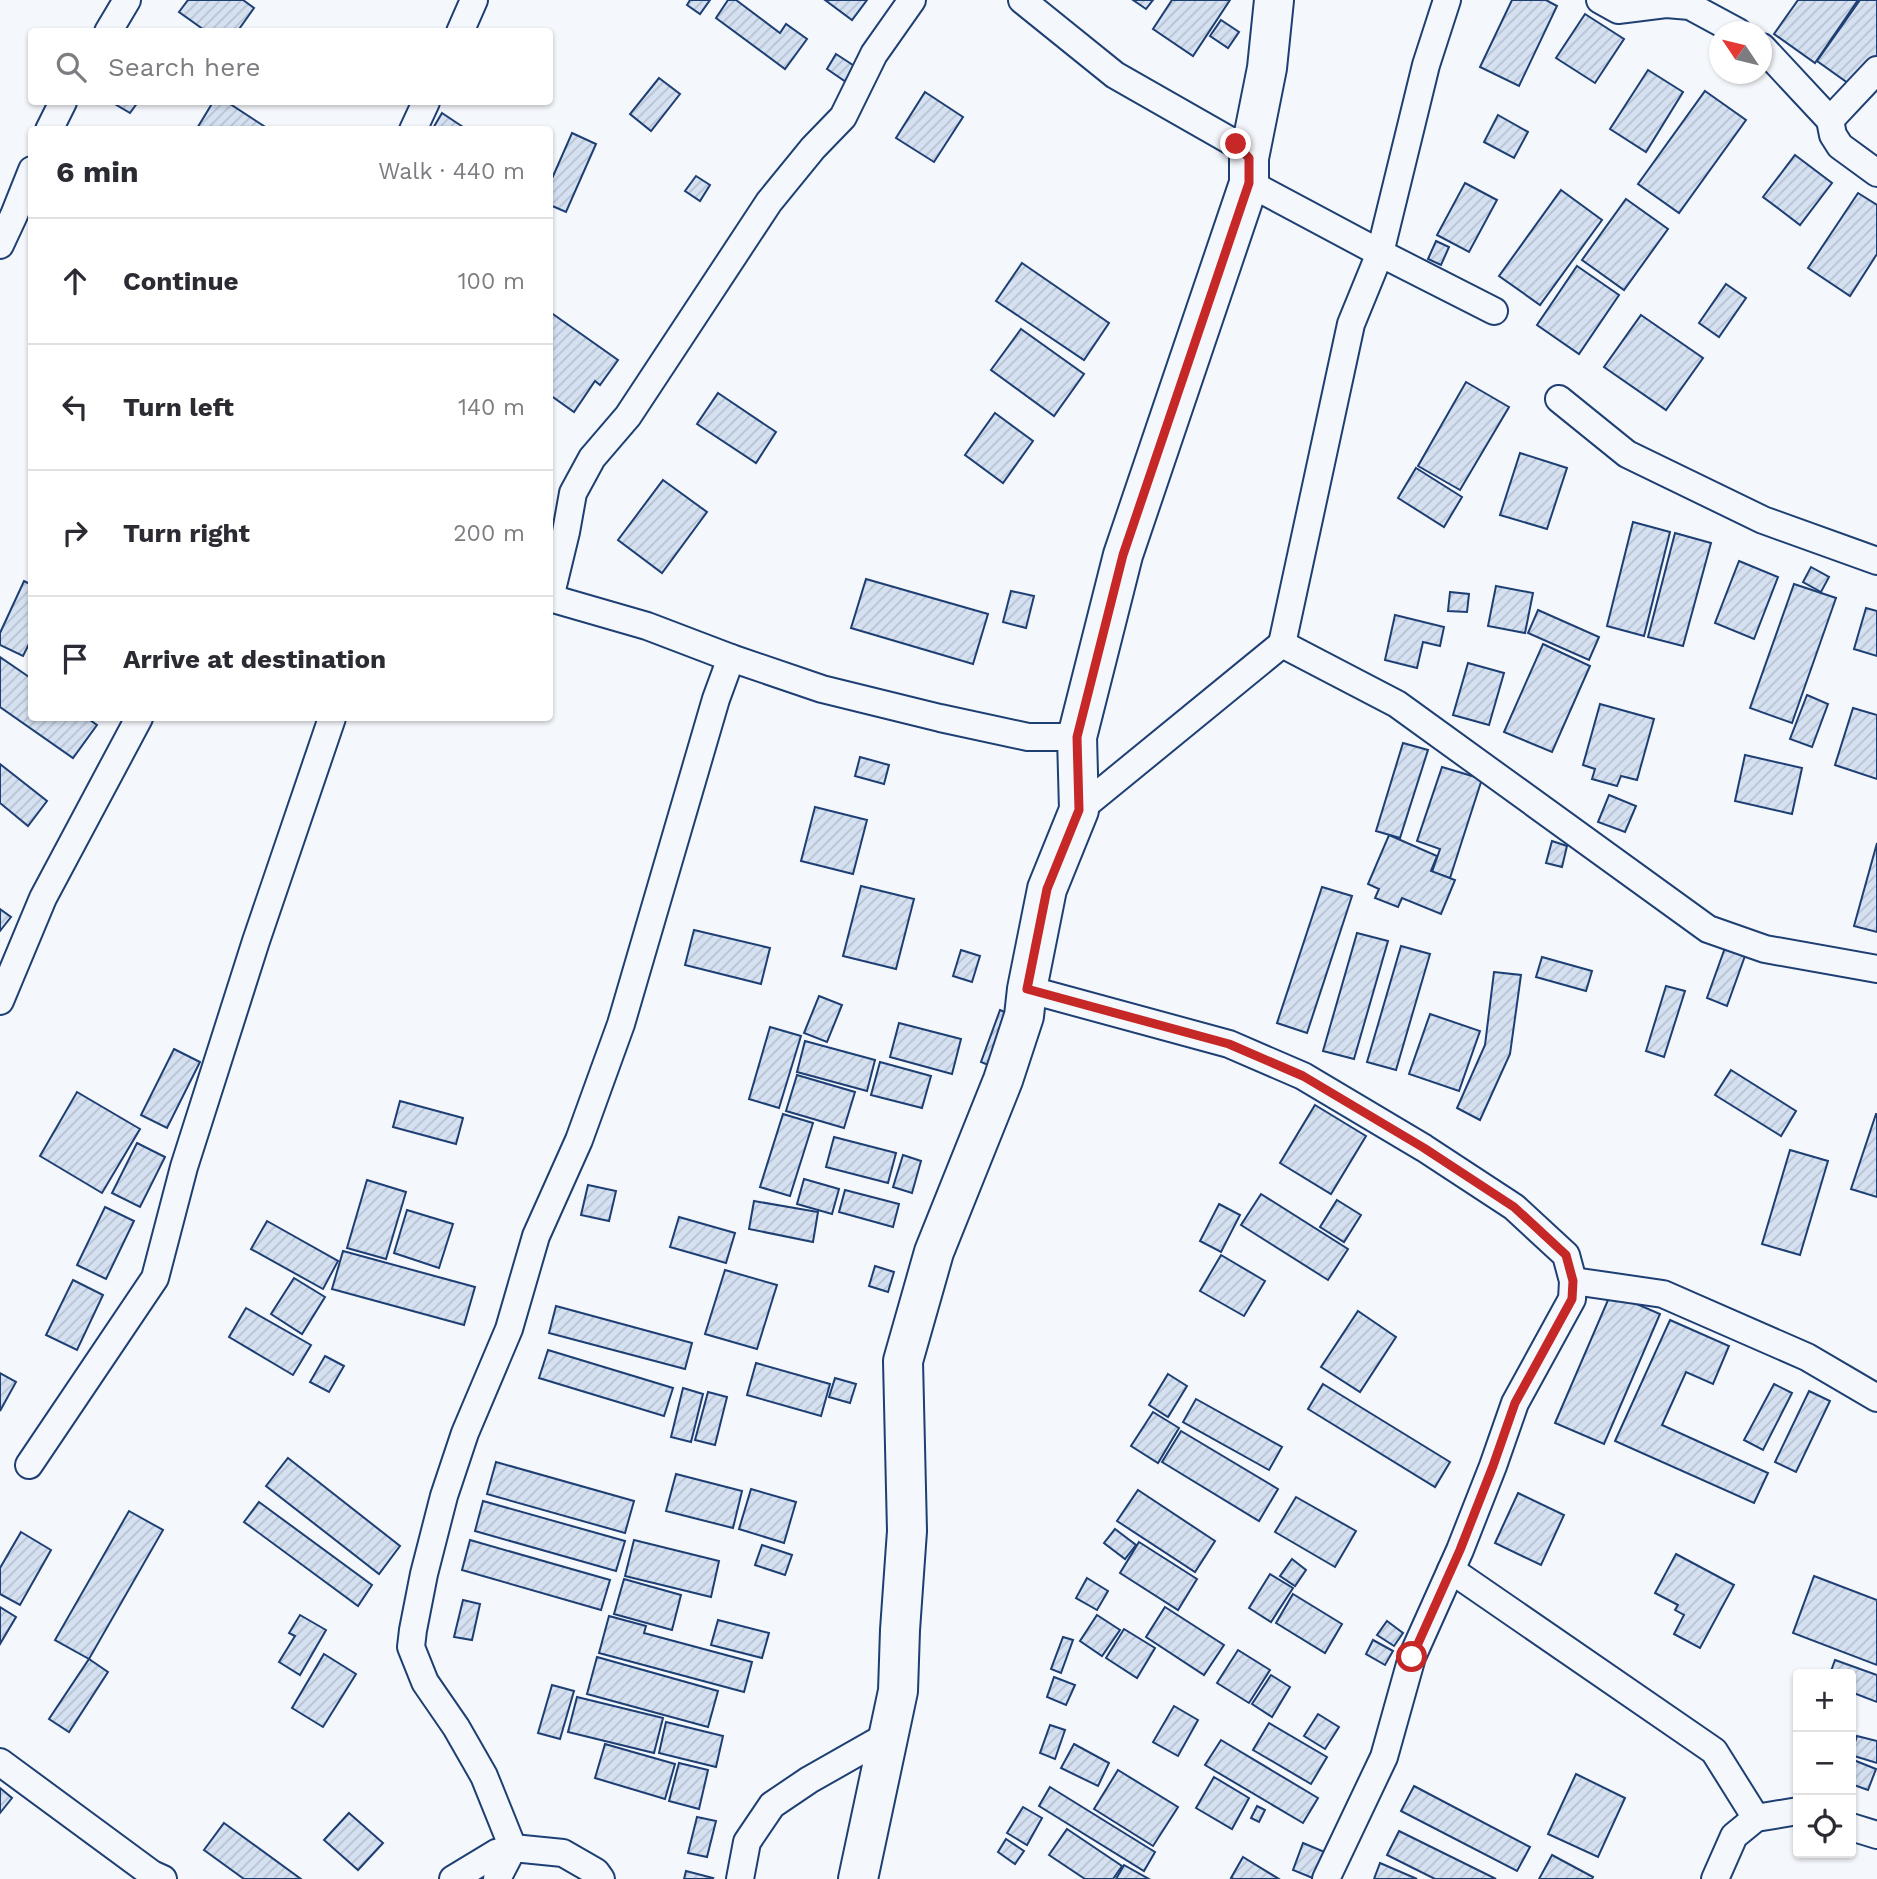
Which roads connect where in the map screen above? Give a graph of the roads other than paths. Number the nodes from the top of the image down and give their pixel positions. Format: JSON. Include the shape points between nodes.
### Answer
{"nodes":[{"id":1,"x":127,"y":0,"type":"edge"},
{"id":2,"x":474,"y":0,"type":"edge"},
{"id":3,"x":912,"y":0,"type":"edge"},
{"id":4,"x":1023,"y":0,"type":"edge"},
{"id":5,"x":1274,"y":0,"type":"edge"},
{"id":6,"x":1447,"y":0,"type":"edge"},
{"id":7,"x":1600,"y":0,"type":"edge"},
{"id":8,"x":1718,"y":21,"type":"edge"},
{"id":9,"x":110,"y":28,"type":"edge"},
{"id":10,"x":462,"y":28,"type":"edge"},
{"id":11,"x":1772,"y":58,"type":"edge"},
{"id":12,"x":1877,"y":70,"type":"edge"},
{"id":13,"x":61,"y":105,"type":"edge"},
{"id":14,"x":425,"y":105,"type":"edge"},
{"id":15,"x":1830,"y":120,"type":"junction"},
{"id":16,"x":51,"y":126,"type":"edge"},
{"id":17,"x":415,"y":126,"type":"edge"},
{"id":18,"x":1249,"y":170,"type":"junction"},
{"id":19,"x":1877,"y":173,"type":"edge"},
{"id":20,"x":28,"y":184,"type":"edge"},
{"id":21,"x":13,"y":236,"type":"edge"},
{"id":22,"x":1380,"y":253,"type":"junction"},
{"id":23,"x":1494,"y":311,"type":"dead end"},
{"id":24,"x":1559,"y":398,"type":"dead end"},
{"id":25,"x":1877,"y":561,"type":"edge"},
{"id":26,"x":553,"y":586,"type":"edge"},
{"id":27,"x":553,"y":599,"type":"edge"},
{"id":28,"x":1282,"y":644,"type":"junction"},
{"id":29,"x":731,"y":658,"type":"junction"},
{"id":30,"x":137,"y":721,"type":"edge"},
{"id":31,"x":331,"y":721,"type":"edge"},
{"id":32,"x":1077,"y":737,"type":"junction"},
{"id":33,"x":1079,"y":810,"type":"junction"},
{"id":34,"x":1877,"y":969,"type":"edge"},
{"id":35,"x":1027,"y":989,"type":"junction"},
{"id":36,"x":0,"y":1001,"type":"edge"},
{"id":37,"x":1573,"y":1281,"type":"junction"},
{"id":38,"x":1877,"y":1398,"type":"edge"},
{"id":39,"x":29,"y":1465,"type":"dead end"},
{"id":40,"x":1451,"y":1570,"type":"junction"},
{"id":41,"x":890,"y":1734,"type":"junction"},
{"id":42,"x":0,"y":1762,"type":"edge"},
{"id":43,"x":1793,"y":1812,"type":"edge"},
{"id":44,"x":1756,"y":1818,"type":"junction"},
{"id":45,"x":1856,"y":1829,"type":"edge"},
{"id":46,"x":1877,"y":1835,"type":"edge"},
{"id":47,"x":513,"y":1848,"type":"junction"},
{"id":48,"x":163,"y":1879,"type":"edge"},
{"id":49,"x":453,"y":1879,"type":"edge"},
{"id":50,"x":497,"y":1879,"type":"edge"},
{"id":51,"x":600,"y":1879,"type":"edge"},
{"id":52,"x":740,"y":1879,"type":"edge"},
{"id":53,"x":858,"y":1879,"type":"edge"},
{"id":54,"x":1326,"y":1879,"type":"edge"},
{"id":55,"x":1715,"y":1879,"type":"edge"}],
"edges":[{"from":1,"to":9,"type":"street"},
{"from":2,"to":10,"type":"street"},
{"from":3,"to":26,"type":"street","via":[[874,54],[843,117],[769,202],[628,416],[592,458],[573,493]]},
{"from":4,"to":18,"type":"street","via":[[1115,75],[1236,144]]},
{"from":5,"to":18,"type":"street"},
{"from":6,"to":22,"type":"street","via":[[1426,65]]},
{"from":7,"to":8,"type":"street","via":[[1618,10],[1690,6]]},
{"from":11,"to":15,"type":"street"},
{"from":12,"to":15,"type":"street"},
{"from":13,"to":16,"type":"street"},
{"from":14,"to":17,"type":"street"},
{"from":15,"to":19,"type":"street","via":[[1840,146]]},
{"from":18,"to":22,"type":"street"},
{"from":18,"to":32,"type":"street","via":[[1123,555]]},
{"from":20,"to":21,"type":"street"},
{"from":22,"to":23,"type":"street"},
{"from":22,"to":28,"type":"street","via":[[1351,324]]},
{"from":24,"to":25,"type":"street","via":[[1627,454],[1763,520]]},
{"from":27,"to":29,"type":"street","via":[[647,626]]},
{"from":28,"to":33,"type":"street"},
{"from":28,"to":34,"type":"street","via":[[1397,704],[1708,929],[1765,949]]},
{"from":29,"to":32,"type":"street","via":[[822,689],[940,718],[1028,737]]},
{"from":29,"to":47,"type":"street","via":[[621,1024],[579,1140],[536,1236],[509,1329],[444,1496],[415,1619],[411,1647],[425,1682],[484,1776]]},
{"from":30,"to":36,"type":"street","via":[[43,898]]},
{"from":31,"to":39,"type":"street","via":[[184,1167],[155,1278]]},
{"from":32,"to":33,"type":"street"},
{"from":33,"to":35,"type":"street","via":[[1047,889]]},
{"from":35,"to":37,"type":"street","via":[[1229,1044],[1303,1076],[1514,1207],[1566,1255]]},
{"from":35,"to":41,"type":"street","via":[[1012,1055],[934,1252],[903,1361],[907,1531],[898,1691]]},
{"from":37,"to":38,"type":"street","via":[[1663,1294],[1807,1357]]},
{"from":37,"to":40,"type":"street","via":[[1572,1299],[1515,1403]]},
{"from":40,"to":44,"type":"street","via":[[1714,1751]]},
{"from":40,"to":54,"type":"street","via":[[1412,1657],[1384,1757]]},
{"from":41,"to":52,"type":"street","via":[[772,1805],[747,1842]]},
{"from":41,"to":53,"type":"street"},
{"from":42,"to":48,"type":"street"},
{"from":43,"to":44,"type":"street"},
{"from":44,"to":55,"type":"street","via":[[1734,1836]]},
{"from":45,"to":46,"type":"street"},
{"from":47,"to":49,"type":"street"},
{"from":47,"to":50,"type":"street"},
{"from":47,"to":51,"type":"street","via":[[563,1853]]}]}
